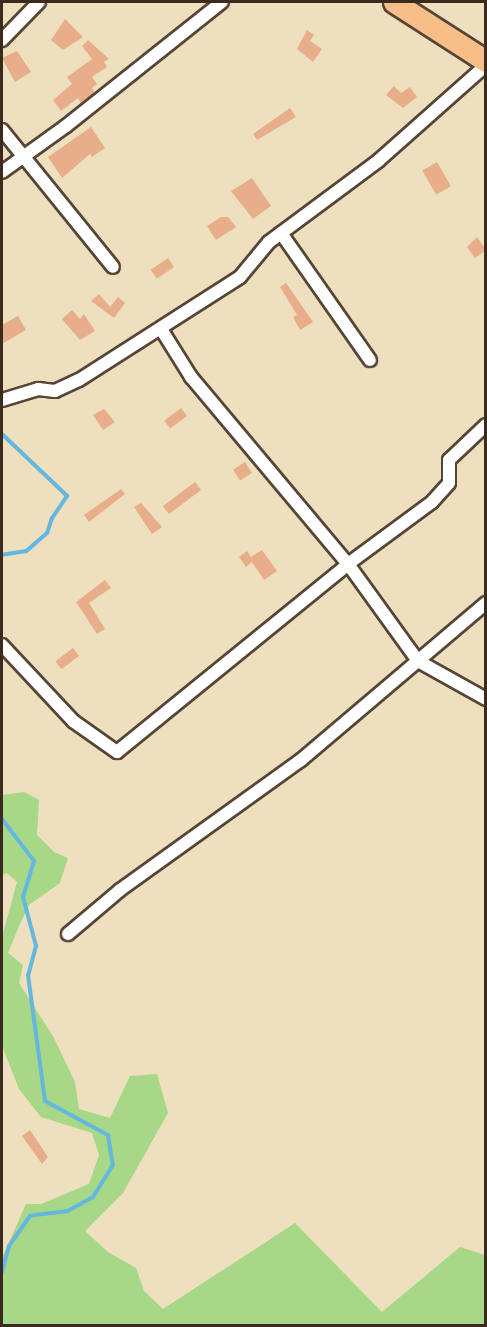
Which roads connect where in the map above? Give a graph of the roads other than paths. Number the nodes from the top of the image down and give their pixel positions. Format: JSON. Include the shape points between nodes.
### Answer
{"nodes":[{"id":1,"x":39,"y":2,"type":"edge"},
{"id":2,"x":222,"y":2,"type":"edge"},
{"id":3,"x":394,"y":2,"type":"edge"},
{"id":4,"x":2,"y":40,"type":"edge"},
{"id":5,"x":486,"y":63,"type":"edge"},
{"id":6,"x":2,"y":130,"type":"edge"},
{"id":7,"x":22,"y":160,"type":"junction"},
{"id":8,"x":2,"y":172,"type":"edge"},
{"id":9,"x":281,"y":233,"type":"junction"},
{"id":10,"x":113,"y":267,"type":"dead end"},
{"id":11,"x":161,"y":329,"type":"junction"},
{"id":12,"x":370,"y":360,"type":"dead end"},
{"id":13,"x":2,"y":400,"type":"edge"},
{"id":14,"x":486,"y":425,"type":"edge"},
{"id":15,"x":348,"y":564,"type":"junction"},
{"id":16,"x":486,"y":603,"type":"edge"},
{"id":17,"x":2,"y":645,"type":"edge"},
{"id":18,"x":418,"y":661,"type":"junction"},
{"id":19,"x":486,"y":699,"type":"edge"},
{"id":20,"x":68,"y":934,"type":"dead end"}],
"edges":[{"from":1,"to":4,"type":"street"},
{"from":2,"to":7,"type":"street"},
{"from":3,"to":5,"type":"highway"},
{"from":5,"to":9,"type":"street","via":[[378,161]]},
{"from":6,"to":7,"type":"street"},
{"from":7,"to":8,"type":"street"},
{"from":7,"to":10,"type":"street"},
{"from":9,"to":11,"type":"street","via":[[240,277],[200,298]]},
{"from":9,"to":12,"type":"street"},
{"from":11,"to":13,"type":"street","via":[[55,391],[38,389]]},
{"from":11,"to":15,"type":"street","via":[[190,377]]},
{"from":14,"to":15,"type":"street","via":[[449,460],[447,488]]},
{"from":15,"to":17,"type":"street","via":[[117,752],[73,721]]},
{"from":15,"to":18,"type":"street"},
{"from":16,"to":18,"type":"street"},
{"from":18,"to":19,"type":"street"},
{"from":18,"to":20,"type":"street","via":[[301,760],[120,890]]}]}
